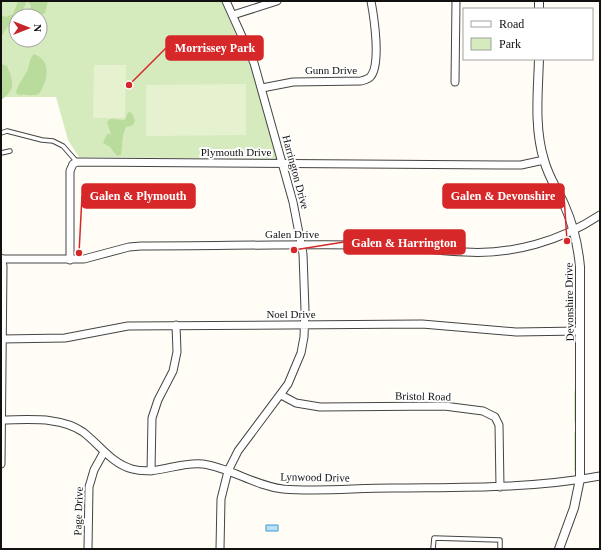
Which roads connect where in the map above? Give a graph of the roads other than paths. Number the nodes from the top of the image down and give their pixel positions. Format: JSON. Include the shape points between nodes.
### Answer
{"nodes":[{"id":1,"x":226,"y":1,"type":"edge"},
{"id":2,"x":277,"y":1,"type":"edge"},
{"id":3,"x":371,"y":1,"type":"edge"},
{"id":4,"x":456,"y":1,"type":"edge"},
{"id":5,"x":232,"y":15,"type":"junction"},
{"id":6,"x":539,"y":60,"type":"edge"},
{"id":7,"x":455,"y":82,"type":"dead end"},
{"id":8,"x":262,"y":88,"type":"junction"},
{"id":9,"x":1,"y":133,"type":"edge"},
{"id":10,"x":10,"y":151,"type":"dead end"},
{"id":11,"x":1,"y":153,"type":"edge"},
{"id":12,"x":544,"y":160,"type":"junction"},
{"id":13,"x":77,"y":162,"type":"junction"},
{"id":14,"x":282,"y":163,"type":"junction"},
{"id":15,"x":600,"y":215,"type":"edge"},
{"id":16,"x":574,"y":230,"type":"junction"},
{"id":17,"x":302,"y":245,"type":"junction"},
{"id":18,"x":1,"y":259,"type":"edge"},
{"id":19,"x":70,"y":260,"type":"junction"},
{"id":20,"x":305,"y":325,"type":"junction"},
{"id":21,"x":176,"y":326,"type":"junction"},
{"id":22,"x":580,"y":331,"type":"junction"},
{"id":23,"x":2,"y":339,"type":"junction"},
{"id":24,"x":281,"y":396,"type":"junction"},
{"id":25,"x":1,"y":420,"type":"edge"},
{"id":26,"x":104,"y":452,"type":"junction"},
{"id":27,"x":1,"y":464,"type":"edge"},
{"id":28,"x":151,"y":471,"type":"junction"},
{"id":29,"x":228,"y":471,"type":"junction"},
{"id":30,"x":600,"y":476,"type":"edge"},
{"id":31,"x":580,"y":479,"type":"junction"},
{"id":32,"x":500,"y":487,"type":"junction"},
{"id":33,"x":88,"y":549,"type":"edge"},
{"id":34,"x":220,"y":549,"type":"edge"},
{"id":35,"x":433,"y":549,"type":"edge"},
{"id":36,"x":500,"y":549,"type":"edge"},
{"id":37,"x":559,"y":549,"type":"edge"}],
"edges":[{"from":1,"to":5,"type":"street","name":"Harrington Drive"},
{"from":2,"to":5,"type":"street"},
{"from":3,"to":8,"type":"street","name":"Gunn Drive","via":[[374,15],[375,59],[374,70],[369,78],[361,81],[293,82]]},
{"from":4,"to":7,"type":"street"},
{"from":5,"to":8,"type":"street","name":"Harrington Drive","via":[[252,57]]},
{"from":6,"to":12,"type":"street","name":"Devonshire Drive","via":[[539,136]]},
{"from":8,"to":14,"type":"street","name":"Harrington Drive"},
{"from":9,"to":13,"type":"lane","via":[[7,131],[53,141],[63,146]]},
{"from":10,"to":11,"type":"lane"},
{"from":12,"to":14,"type":"street","name":"Plymouth Drive","via":[[521,165]]},
{"from":12,"to":16,"type":"street","name":"Devonshire Drive"},
{"from":13,"to":14,"type":"street","name":"Plymouth Drive"},
{"from":13,"to":19,"type":"street","via":[[70,171]]},
{"from":14,"to":17,"type":"street","name":"Harrington Drive"},
{"from":15,"to":16,"type":"street","name":"Galen Drive"},
{"from":16,"to":17,"type":"street","name":"Galen Drive","via":[[535,244],[488,252],[447,251],[393,245]]},
{"from":16,"to":22,"type":"street","name":"Devonshire Drive","via":[[579,257]]},
{"from":17,"to":19,"type":"street","name":"Galen Drive","via":[[141,246]]},
{"from":17,"to":20,"type":"street","name":"Harrington Drive"},
{"from":18,"to":19,"type":"street","name":"Galen Drive"},
{"from":18,"to":23,"type":"street"},
{"from":20,"to":21,"type":"street","name":"Noel Drive"},
{"from":20,"to":22,"type":"street","name":"Noel Drive","via":[[422,324],[516,332]]},
{"from":20,"to":24,"type":"street","name":"Harrington Drive","via":[[296,368]]},
{"from":21,"to":23,"type":"street","name":"Noel Drive","via":[[115,327],[65,338]]},
{"from":21,"to":28,"type":"street","via":[[177,352],[173,371],[152,418]]},
{"from":22,"to":31,"type":"street","name":"Devonshire Drive"},
{"from":23,"to":25,"type":"street"},
{"from":24,"to":29,"type":"street","name":"Harrington Drive","via":[[238,451]]},
{"from":24,"to":32,"type":"street","name":"Bristol Road","via":[[296,404],[313,407],[444,406],[488,412],[495,417],[499,425]]},
{"from":25,"to":26,"type":"street","name":"Lynwood Drive","via":[[45,420],[64,423],[82,431]]},
{"from":25,"to":27,"type":"street"},
{"from":26,"to":28,"type":"street","name":"Lynwood Drive","via":[[122,465]]},
{"from":26,"to":33,"type":"street","name":"Page Drive","via":[[94,470],[89,487]]},
{"from":28,"to":29,"type":"street","name":"Lynwood Drive","via":[[200,464]]},
{"from":29,"to":32,"type":"street","name":"Lynwood Drive","via":[[282,489]]},
{"from":29,"to":34,"type":"street","name":"Harrington Drive","via":[[221,499]]},
{"from":30,"to":31,"type":"street","name":"Lynwood Drive"},
{"from":31,"to":32,"type":"street","name":"Lynwood Drive","via":[[531,486]]},
{"from":31,"to":37,"type":"street","name":"Devonshire Drive","via":[[574,508]]},
{"from":35,"to":36,"type":"lane","via":[[434,538],[500,540]]}]}
